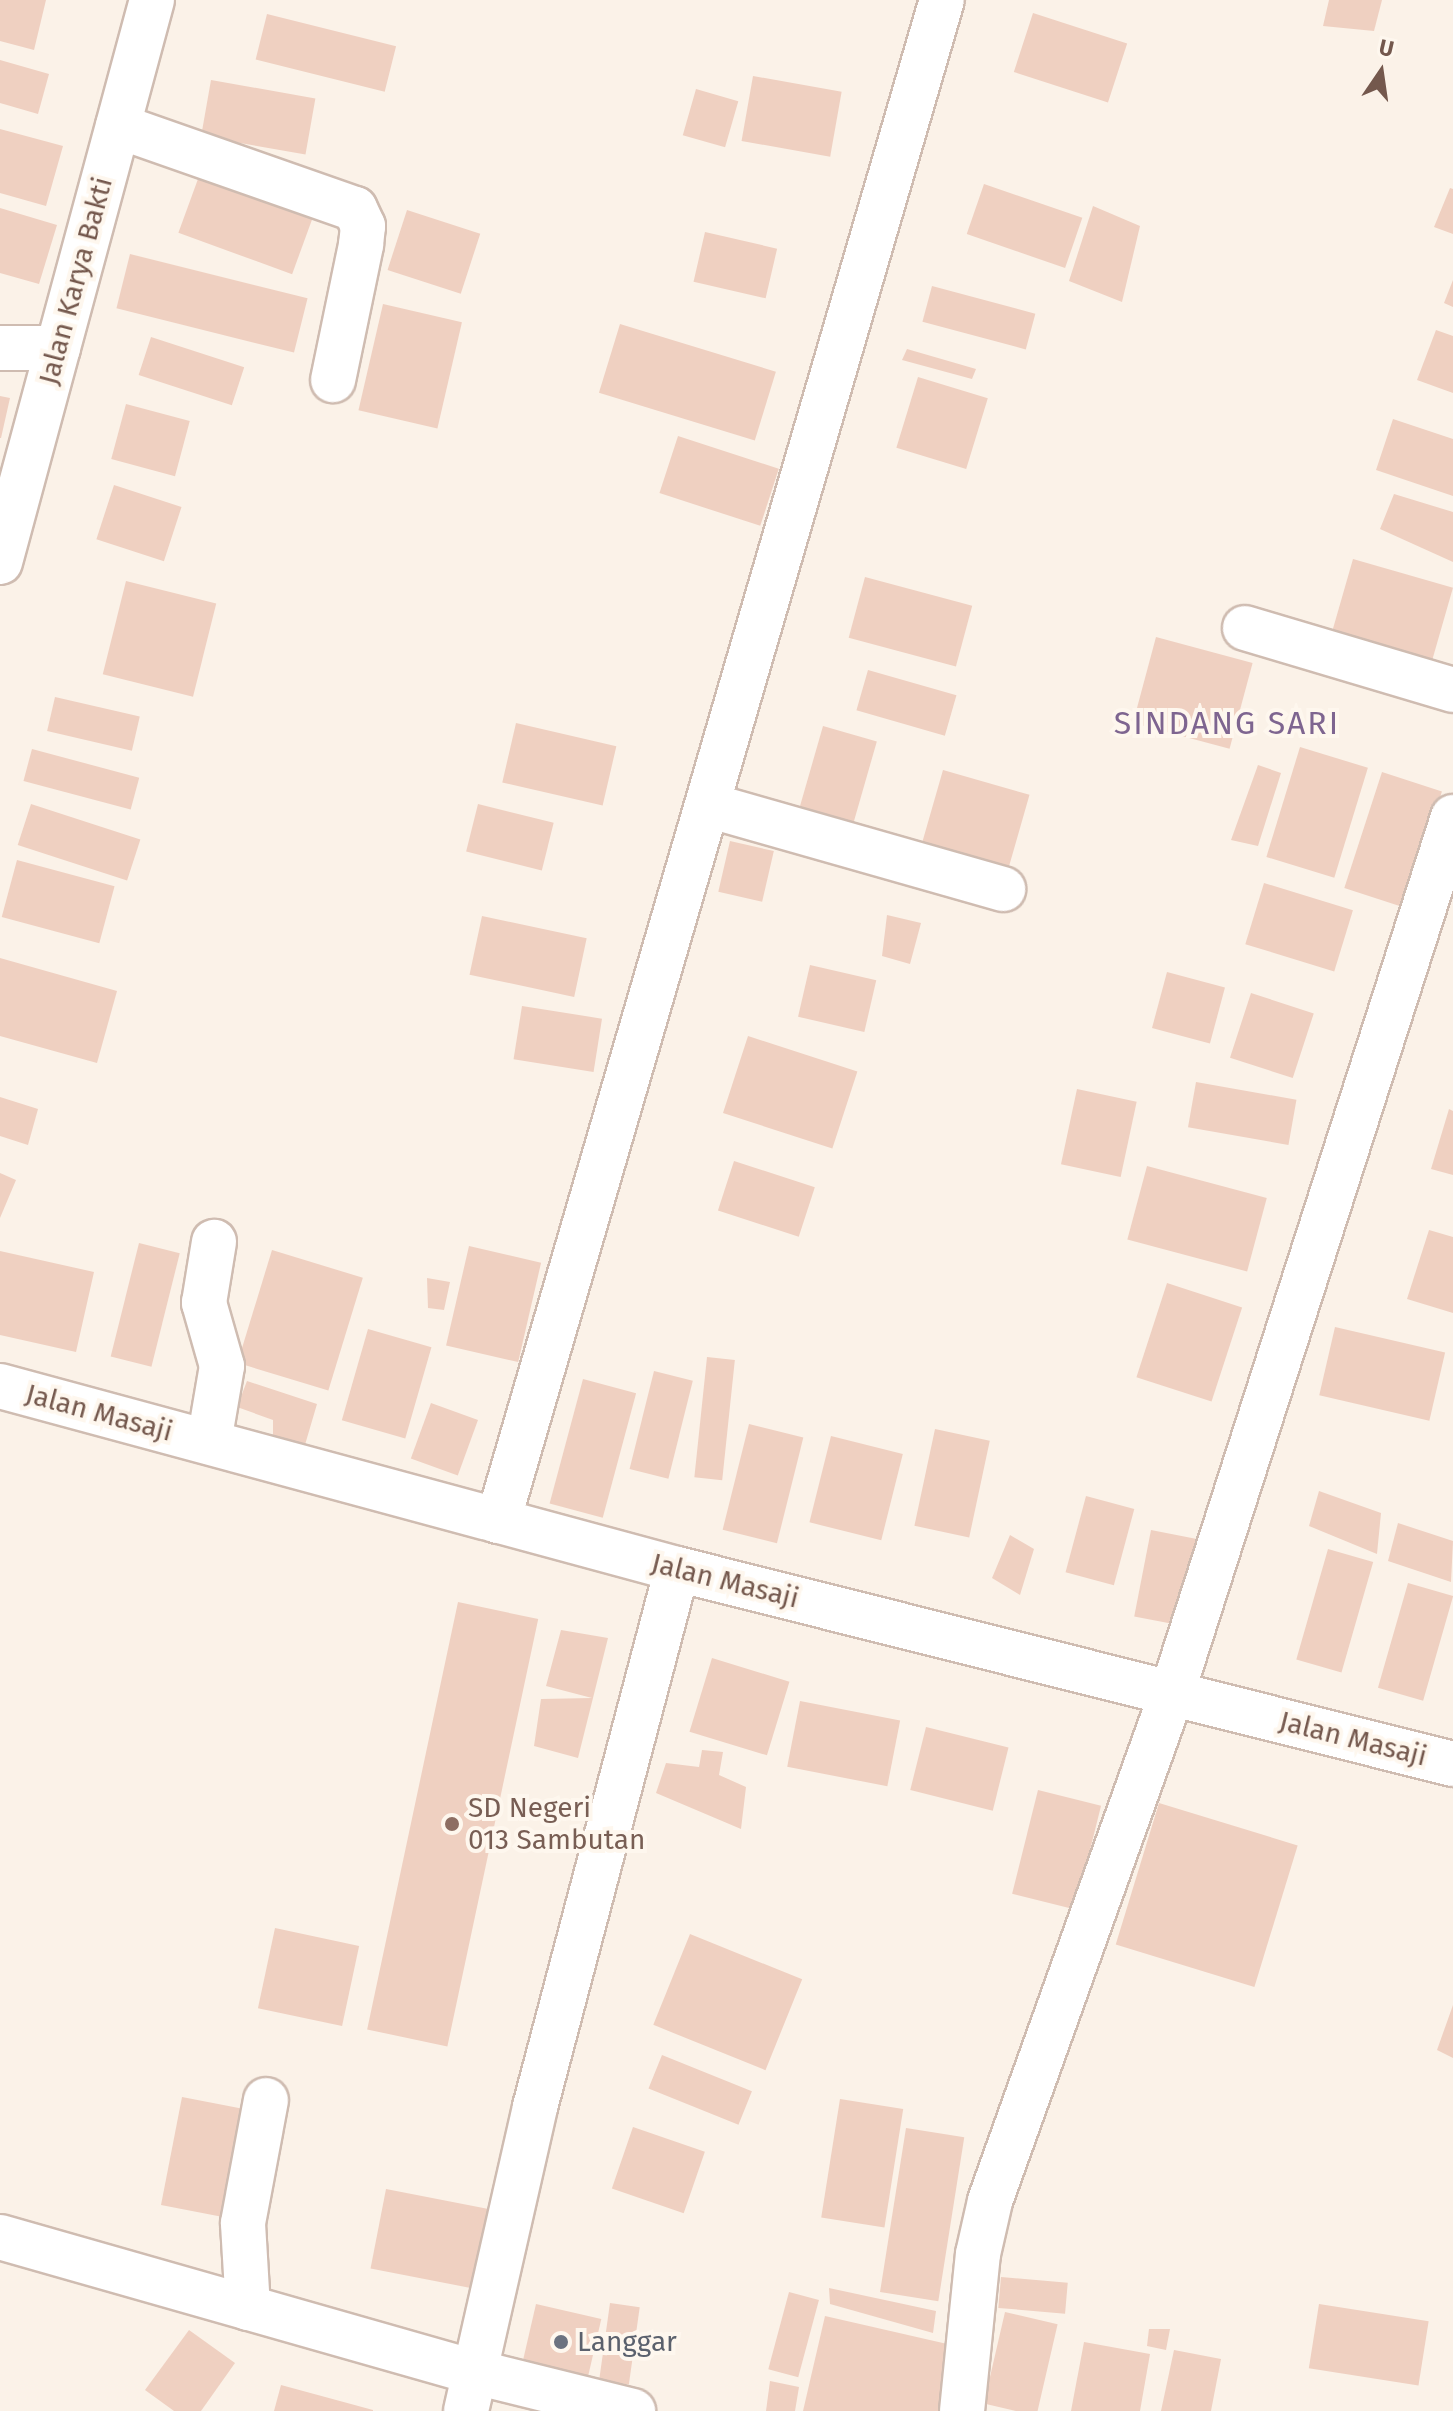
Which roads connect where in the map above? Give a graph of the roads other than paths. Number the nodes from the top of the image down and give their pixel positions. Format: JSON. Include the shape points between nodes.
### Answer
{"nodes":[{"id":1,"x":152,"y":0,"type":"edge"},
{"id":2,"x":942,"y":0,"type":"edge"},
{"id":3,"x":118,"y":126,"type":"junction"},
{"id":4,"x":0,"y":348,"type":"edge"},
{"id":5,"x":58,"y":348,"type":"junction"},
{"id":6,"x":333,"y":380,"type":"dead end"},
{"id":7,"x":0,"y":562,"type":"edge"},
{"id":8,"x":1245,"y":628,"type":"dead end"},
{"id":9,"x":1453,"y":690,"type":"edge"},
{"id":10,"x":708,"y":805,"type":"junction"},
{"id":11,"x":1453,"y":817,"type":"edge"},
{"id":12,"x":1003,"y":889,"type":"dead end"},
{"id":13,"x":214,"y":1242,"type":"dead end"},
{"id":14,"x":0,"y":1386,"type":"edge"},
{"id":15,"x":209,"y":1442,"type":"junction"},
{"id":16,"x":498,"y":1521,"type":"junction"},
{"id":17,"x":677,"y":1569,"type":"junction"},
{"id":18,"x":1172,"y":1693,"type":"junction"},
{"id":19,"x":1453,"y":1764,"type":"edge"},
{"id":20,"x":266,"y":2100,"type":"dead end"},
{"id":21,"x":0,"y":2237,"type":"edge"},
{"id":22,"x":248,"y":2308,"type":"junction"},
{"id":23,"x":471,"y":2392,"type":"edge"},
{"id":24,"x":633,"y":2411,"type":"edge"},
{"id":25,"x":962,"y":2411,"type":"edge"}],
"edges":[{"from":1,"to":3,"type":"street","name":"Jalan Karya Bakti"},
{"from":2,"to":10,"type":"street"},
{"from":3,"to":5,"type":"street","name":"Jalan Karya Bakti"},
{"from":3,"to":6,"type":"street","via":[[355,209],[363,226],[361,245]]},
{"from":4,"to":5,"type":"street"},
{"from":5,"to":7,"type":"street","name":"Jalan Karya Bakti"},
{"from":8,"to":9,"type":"street"},
{"from":10,"to":12,"type":"street"},
{"from":10,"to":16,"type":"street"},
{"from":11,"to":18,"type":"street"},
{"from":13,"to":15,"type":"street","via":[[204,1303],[222,1366]]},
{"from":14,"to":15,"type":"street","name":"Jalan Masaji"},
{"from":15,"to":16,"type":"street","name":"Jalan Masaji"},
{"from":16,"to":17,"type":"street","name":"Jalan Masaji"},
{"from":17,"to":18,"type":"street","name":"Jalan Masaji"},
{"from":17,"to":23,"type":"street","via":[[535,2107]]},
{"from":18,"to":19,"type":"street","name":"Jalan Masaji"},
{"from":18,"to":25,"type":"street","via":[[990,2201],[978,2254]]},
{"from":20,"to":22,"type":"street","via":[[243,2223]]},
{"from":21,"to":22,"type":"street"},
{"from":22,"to":23,"type":"street"},
{"from":23,"to":24,"type":"street"}]}
